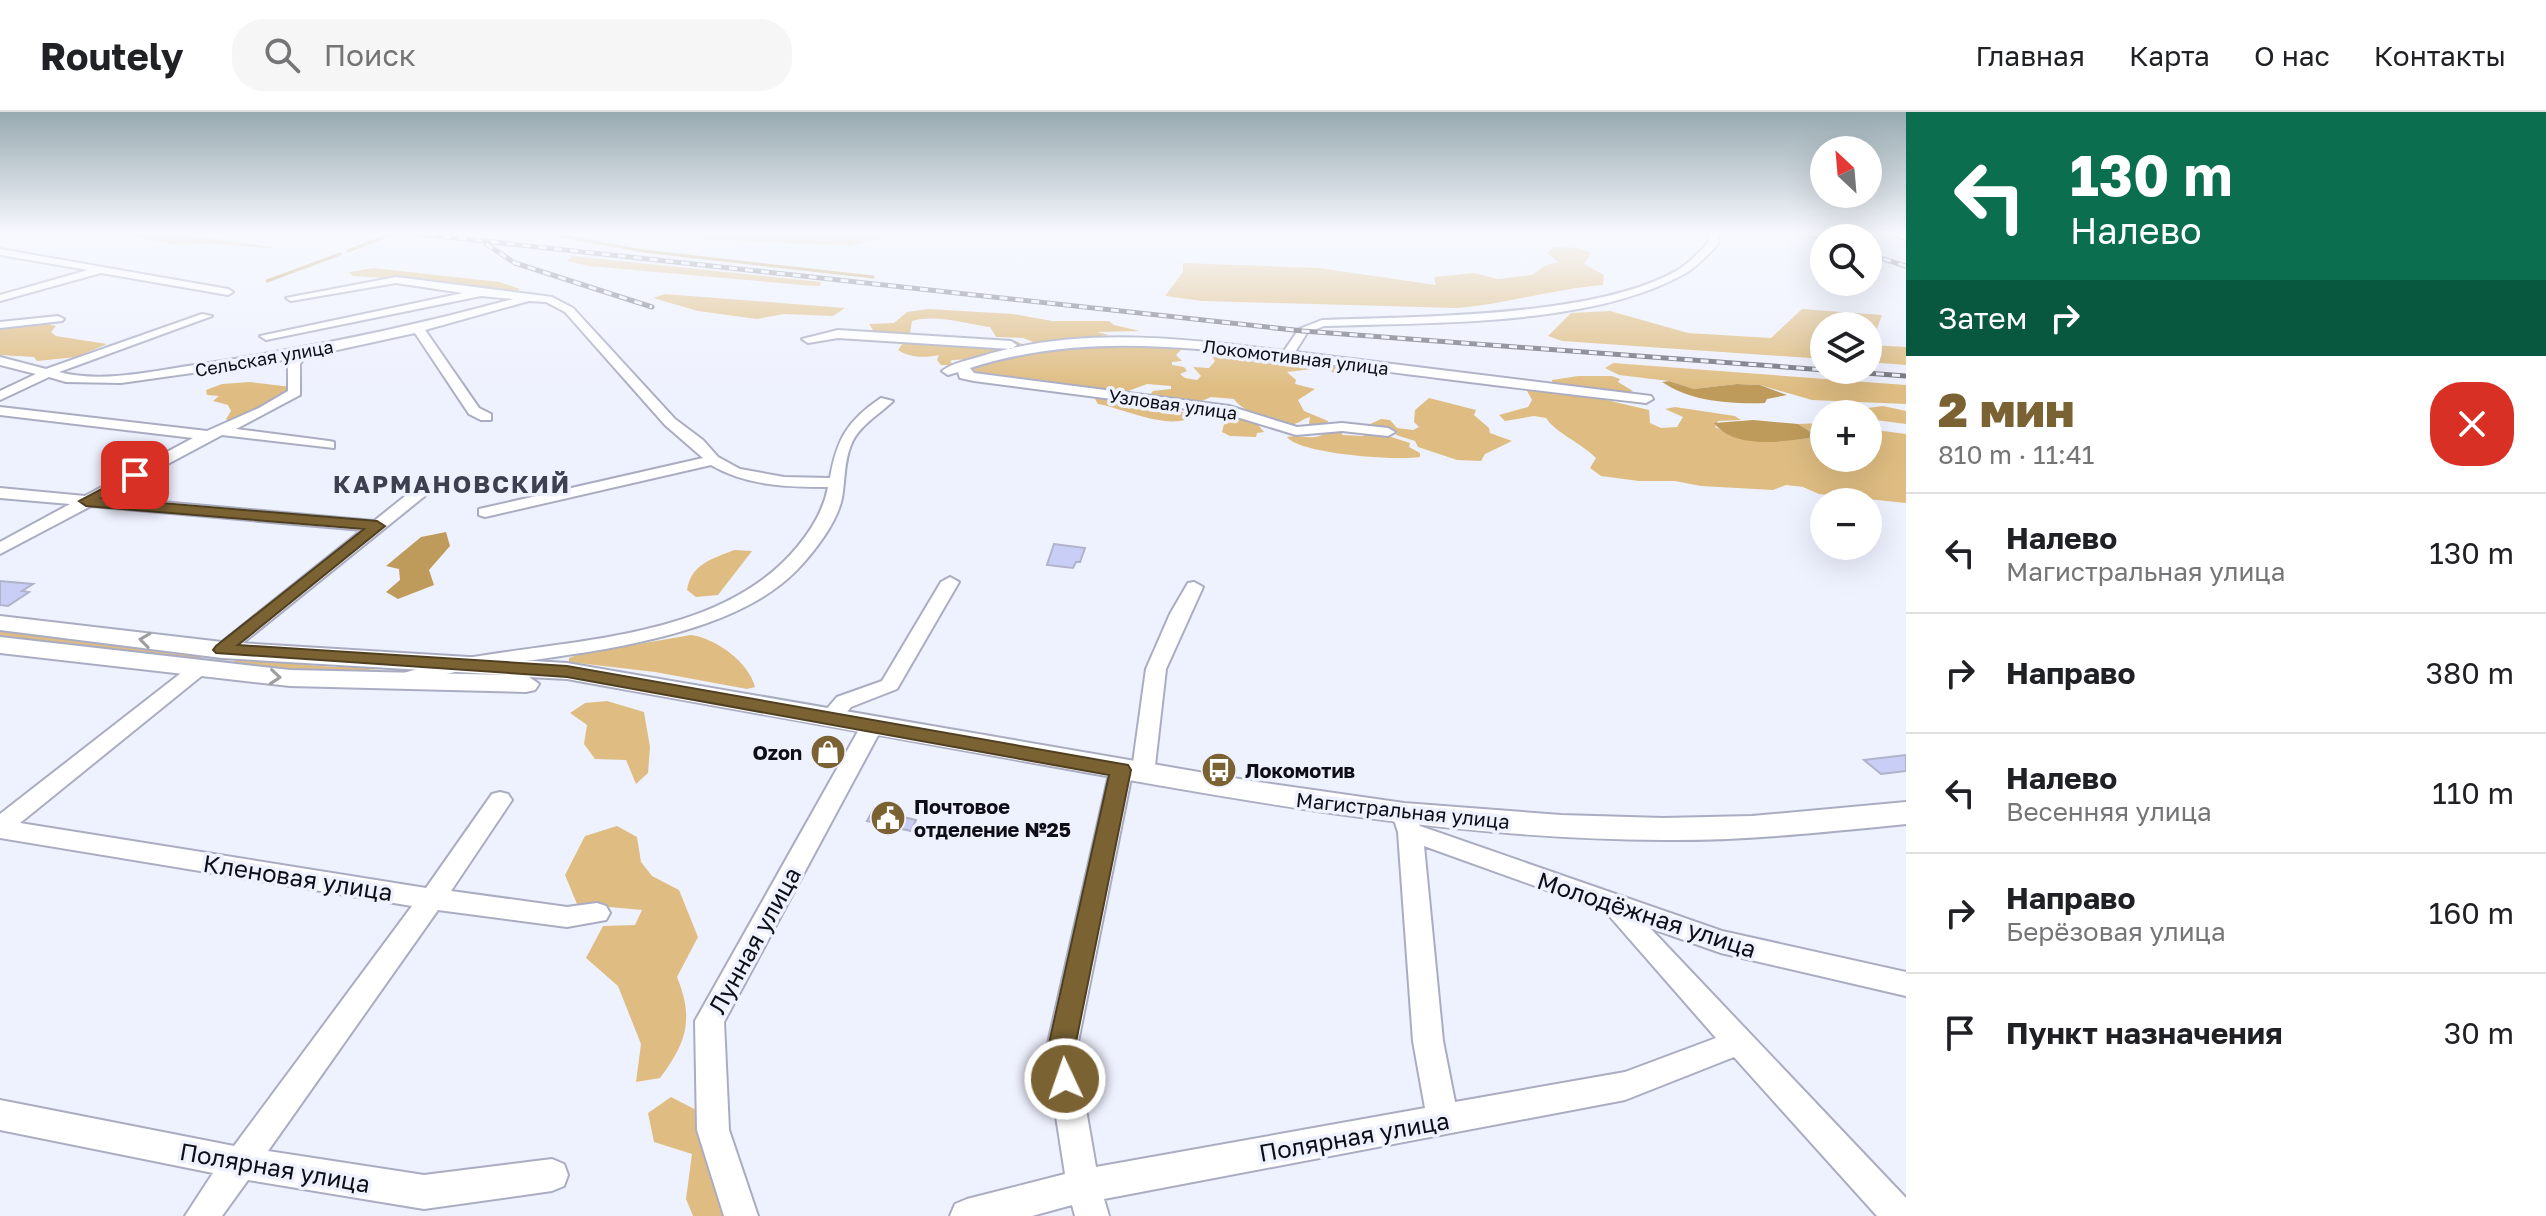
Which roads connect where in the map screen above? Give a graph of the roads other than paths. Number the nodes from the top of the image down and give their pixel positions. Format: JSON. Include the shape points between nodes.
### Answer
{"nodes":[{"id":1,"x":48,"y":285,"type":"edge"},
{"id":2,"x":184,"y":285,"type":"edge"},
{"id":3,"x":370,"y":285,"type":"edge"},
{"id":4,"x":426,"y":285,"type":"edge"},
{"id":5,"x":1651,"y":285,"type":"edge"},
{"id":6,"x":228,"y":292,"type":"dead end"},
{"id":7,"x":481,"y":293,"type":"junction"},
{"id":8,"x":0,"y":298,"type":"edge"},
{"id":9,"x":291,"y":298,"type":"dead end"},
{"id":10,"x":525,"y":299,"type":"junction"},
{"id":11,"x":206,"y":316,"type":"dead end"},
{"id":12,"x":58,"y":319,"type":"dead end"},
{"id":13,"x":0,"y":325,"type":"edge"},
{"id":14,"x":418,"y":328,"type":"junction"},
{"id":15,"x":266,"y":336,"type":"dead end"},
{"id":16,"x":808,"y":339,"type":"dead end"},
{"id":17,"x":1043,"y":347,"type":"junction"},
{"id":18,"x":300,"y":354,"type":"junction"},
{"id":19,"x":1287,"y":355,"type":"junction"},
{"id":20,"x":0,"y":361,"type":"edge"},
{"id":21,"x":963,"y":366,"type":"junction"},
{"id":22,"x":948,"y":371,"type":"dead end"},
{"id":23,"x":48,"y":373,"type":"junction"},
{"id":24,"x":0,"y":396,"type":"edge"},
{"id":25,"x":1646,"y":399,"type":"dead end"},
{"id":26,"x":886,"y":401,"type":"dead end"},
{"id":27,"x":0,"y":411,"type":"edge"},
{"id":28,"x":486,"y":417,"type":"dead end"},
{"id":29,"x":1388,"y":432,"type":"dead end"},
{"id":30,"x":212,"y":433,"type":"junction"},
{"id":31,"x":329,"y":445,"type":"dead end"},
{"id":32,"x":713,"y":460,"type":"junction"},
{"id":33,"x":838,"y":483,"type":"junction"},
{"id":34,"x":425,"y":488,"type":"dead end"},
{"id":35,"x":0,"y":493,"type":"edge"},
{"id":36,"x":86,"y":501,"type":"junction"},
{"id":37,"x":485,"y":512,"type":"dead end"},
{"id":38,"x":377,"y":526,"type":"junction"},
{"id":39,"x":0,"y":549,"type":"edge"},
{"id":40,"x":950,"y":582,"type":"dead end"},
{"id":41,"x":1194,"y":587,"type":"dead end"},
{"id":42,"x":0,"y":623,"type":"edge"},
{"id":43,"x":0,"y":645,"type":"edge"},
{"id":44,"x":222,"y":650,"type":"junction"},
{"id":45,"x":470,"y":663,"type":"junction"},
{"id":46,"x":197,"y":670,"type":"junction"},
{"id":47,"x":390,"y":682,"type":"junction"},
{"id":48,"x":669,"y":689,"type":"junction"},
{"id":49,"x":830,"y":718,"type":"junction"},
{"id":50,"x":872,"y":726,"type":"junction"},
{"id":51,"x":1132,"y":772,"type":"junction"},
{"id":52,"x":500,"y":800,"type":"dead end"},
{"id":53,"x":1906,"y":813,"type":"edge"},
{"id":54,"x":1407,"y":823,"type":"junction"},
{"id":55,"x":0,"y":828,"type":"edge"},
{"id":56,"x":432,"y":899,"type":"junction"},
{"id":57,"x":1614,"y":907,"type":"junction"},
{"id":58,"x":597,"y":913,"type":"dead end"},
{"id":59,"x":1906,"y":984,"type":"edge"},
{"id":60,"x":1737,"y":1043,"type":"junction"},
{"id":61,"x":0,"y":1115,"type":"edge"},
{"id":62,"x":1443,"y":1120,"type":"junction"},
{"id":63,"x":241,"y":1163,"type":"junction"},
{"id":64,"x":552,"y":1175,"type":"dead end"},
{"id":65,"x":1088,"y":1201,"type":"edge"},
{"id":66,"x":202,"y":1216,"type":"edge"},
{"id":67,"x":741,"y":1216,"type":"edge"},
{"id":68,"x":967,"y":1216,"type":"edge"},
{"id":69,"x":1900,"y":1216,"type":"edge"}],
"edges":[{"from":1,"to":8,"type":"street"},
{"from":2,"to":6,"type":"street"},
{"from":3,"to":9,"type":"street"},
{"from":4,"to":7,"type":"street"},
{"from":5,"to":19,"type":"street","via":[[1564,306],[1479,317],[1322,323],[1303,331]]},
{"from":7,"to":10,"type":"street"},
{"from":7,"to":15,"type":"street"},
{"from":10,"to":14,"type":"street","name":"Сельская улица"},
{"from":10,"to":32,"type":"street","via":[[557,301],[569,310],[656,408]]},
{"from":11,"to":23,"type":"street"},
{"from":12,"to":13,"type":"street"},
{"from":14,"to":18,"type":"street","name":"Сельская улица"},
{"from":14,"to":28,"type":"street","via":[[474,411]]},
{"from":16,"to":17,"type":"street","via":[[838,334]]},
{"from":17,"to":19,"type":"street","name":"Локомотивная улица","via":[[1130,339]]},
{"from":17,"to":21,"type":"street","name":"Локомотивная улица"},
{"from":18,"to":23,"type":"street","name":"Сельская улица","via":[[121,379]]},
{"from":18,"to":30,"type":"street","via":[[294,364],[295,392],[264,412]]},
{"from":19,"to":25,"type":"street","name":"Локомотивная улица"},
{"from":20,"to":23,"type":"street","name":"Сельская улица"},
{"from":21,"to":22,"type":"street","name":"Локомотивная улица"},
{"from":21,"to":29,"type":"street","name":"Узловая улица","via":[[965,375],[974,377]]},
{"from":23,"to":24,"type":"street"},
{"from":26,"to":33,"type":"street","via":[[844,443]]},
{"from":27,"to":30,"type":"street"},
{"from":30,"to":31,"type":"street"},
{"from":30,"to":36,"type":"street"},
{"from":32,"to":33,"type":"street","via":[[736,473],[784,482]]},
{"from":32,"to":37,"type":"street"},
{"from":33,"to":45,"type":"street","via":[[814,537],[790,567],[749,599],[689,623],[579,648]]},
{"from":34,"to":38,"type":"street"},
{"from":35,"to":36,"type":"street"},
{"from":36,"to":38,"type":"street"},
{"from":36,"to":39,"type":"street"},
{"from":38,"to":44,"type":"street"},
{"from":40,"to":49,"type":"street","via":[[890,685],[844,702]]},
{"from":41,"to":51,"type":"street","via":[[1156,669]]},
{"from":44,"to":42,"type":"main road","name":"Магистральная улица","one_way":true},
{"from":43,"to":46,"type":"main road","name":"Магистральная улица"},
{"from":44,"to":45,"type":"main road","name":"Магистральная улица"},
{"from":44,"to":46,"type":"main road"},
{"from":45,"to":47,"type":"street"},
{"from":45,"to":48,"type":"main road","name":"Магистральная улица","via":[[567,671]]},
{"from":46,"to":47,"type":"main road","name":"Магистральная улица","one_way":true},
{"from":46,"to":55,"type":"street"},
{"from":47,"to":48,"type":"main road","name":"Магистральная улица"},
{"from":48,"to":49,"type":"main road","name":"Магистральная улица"},
{"from":49,"to":50,"type":"main road","name":"Магистральная улица"},
{"from":50,"to":51,"type":"main road","name":"Магистральная улица"},
{"from":50,"to":67,"type":"street","name":"Лунная улица","via":[[709,1021],[713,1130]]},
{"from":51,"to":54,"type":"main road","name":"Магистральная улица"},
{"from":51,"to":65,"type":"street","via":[[1061,1052]]},
{"from":52,"to":56,"type":"street"},
{"from":53,"to":54,"type":"main road","name":"Магистральная улица","via":[[1663,829]]},
{"from":54,"to":57,"type":"street","name":"Молодёжная улица"},
{"from":54,"to":62,"type":"street","via":[[1428,1041]]},
{"from":55,"to":56,"type":"street","name":"Кленовая улица"},
{"from":56,"to":58,"type":"street","name":"Кленовая улица","via":[[567,917]]},
{"from":56,"to":63,"type":"street"},
{"from":57,"to":59,"type":"street","name":"Молодёжная улица","via":[[1721,942]]},
{"from":57,"to":60,"type":"street"},
{"from":60,"to":62,"type":"street","name":"Полярная улица","via":[[1625,1086]]},
{"from":60,"to":69,"type":"street"},
{"from":61,"to":63,"type":"street","name":"Полярная улица"},
{"from":62,"to":65,"type":"street","name":"Полярная улица"},
{"from":63,"to":64,"type":"street","name":"Полярная улица","via":[[424,1192]]},
{"from":63,"to":66,"type":"street"},
{"from":65,"to":68,"type":"street","name":"Полярная улица"}]}
